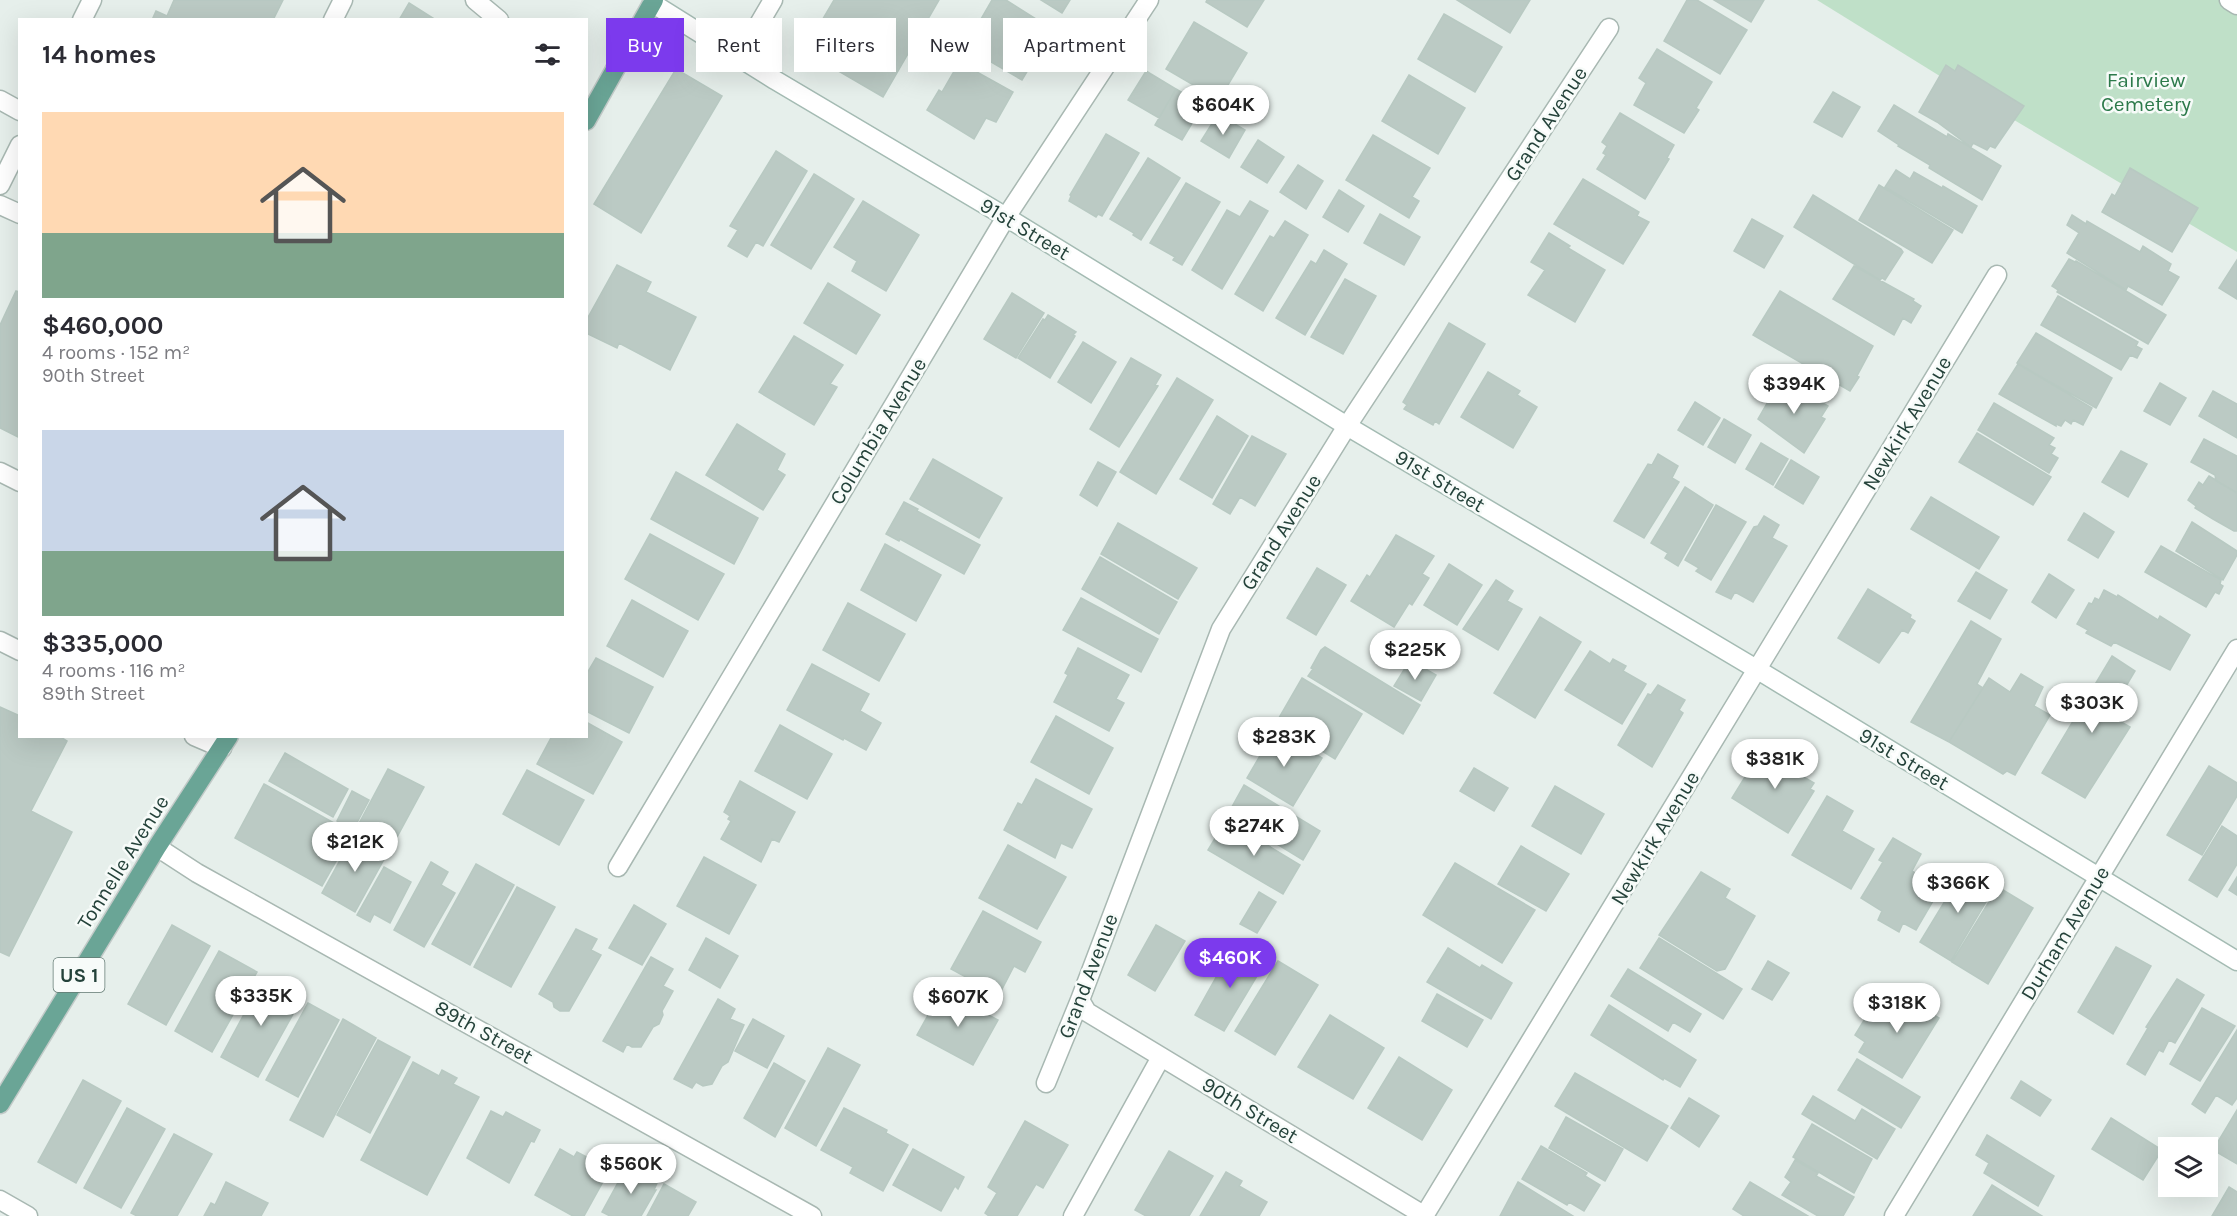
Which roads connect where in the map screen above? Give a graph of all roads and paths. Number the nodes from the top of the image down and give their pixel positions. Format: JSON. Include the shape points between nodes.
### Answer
{"nodes":[{"id":1,"x":92,"y":0,"type":"edge"},
{"id":2,"x":343,"y":0,"type":"edge"},
{"id":3,"x":475,"y":0,"type":"edge"},
{"id":4,"x":773,"y":0,"type":"edge"},
{"id":5,"x":1149,"y":0,"type":"edge"},
{"id":6,"x":2229,"y":0,"type":"edge"},
{"id":7,"x":651,"y":1,"type":"edge"},
{"id":8,"x":2237,"y":5,"type":"edge"},
{"id":9,"x":83,"y":18,"type":"edge"},
{"id":10,"x":334,"y":18,"type":"edge"},
{"id":11,"x":497,"y":18,"type":"edge"},
{"id":12,"x":762,"y":18,"type":"edge"},
{"id":13,"x":1609,"y":28,"type":"dead end"},
{"id":14,"x":696,"y":30,"type":"edge"},
{"id":15,"x":763,"y":72,"type":"edge"},
{"id":16,"x":0,"y":100,"type":"edge"},
{"id":17,"x":18,"y":110,"type":"edge"},
{"id":18,"x":588,"y":117,"type":"edge"},
{"id":19,"x":18,"y":149,"type":"edge"},
{"id":20,"x":0,"y":184,"type":"edge"},
{"id":21,"x":0,"y":205,"type":"edge"},
{"id":22,"x":18,"y":213,"type":"edge"},
{"id":23,"x":1006,"y":217,"type":"junction"},
{"id":24,"x":1997,"y":275,"type":"dead end"},
{"id":25,"x":1347,"y":426,"type":"junction"},
{"id":26,"x":0,"y":472,"type":"edge"},
{"id":27,"x":18,"y":481,"type":"edge"},
{"id":28,"x":0,"y":641,"type":"edge"},
{"id":29,"x":18,"y":650,"type":"edge"},
{"id":30,"x":2237,"y":650,"type":"edge"},
{"id":31,"x":1758,"y":670,"type":"junction"},
{"id":32,"x":204,"y":738,"type":"edge"},
{"id":33,"x":225,"y":742,"type":"edge"},
{"id":34,"x":157,"y":847,"type":"junction"},
{"id":35,"x":618,"y":867,"type":"dead end"},
{"id":36,"x":2099,"y":878,"type":"junction"},
{"id":37,"x":2237,"y":961,"type":"edge"},
{"id":38,"x":1080,"y":1000,"type":"junction"},
{"id":39,"x":1161,"y":1057,"type":"junction"},
{"id":40,"x":1046,"y":1083,"type":"dead end"},
{"id":41,"x":0,"y":1104,"type":"edge"},
{"id":42,"x":0,"y":1200,"type":"edge"},
{"id":43,"x":28,"y":1216,"type":"edge"},
{"id":44,"x":812,"y":1216,"type":"edge"},
{"id":45,"x":1072,"y":1216,"type":"edge"},
{"id":46,"x":1424,"y":1216,"type":"edge"},
{"id":47,"x":1894,"y":1216,"type":"edge"}],
"edges":[{"from":1,"to":9,"type":"street"},
{"from":2,"to":10,"type":"street"},
{"from":3,"to":11,"type":"street"},
{"from":4,"to":12,"type":"street"},
{"from":5,"to":23,"type":"street","name":"Columbia Avenue"},
{"from":6,"to":8,"type":"street"},
{"from":7,"to":14,"type":"street","name":"91st Street"},
{"from":7,"to":18,"type":"main road"},
{"from":13,"to":25,"type":"street","name":"Grand Avenue"},
{"from":15,"to":23,"type":"street","name":"91st Street"},
{"from":16,"to":17,"type":"street"},
{"from":19,"to":20,"type":"street"},
{"from":21,"to":22,"type":"street"},
{"from":23,"to":25,"type":"street","name":"91st Street"},
{"from":23,"to":35,"type":"street","name":"Columbia Avenue"},
{"from":24,"to":31,"type":"street","name":"Newkirk Avenue"},
{"from":25,"to":31,"type":"street","name":"91st Street"},
{"from":25,"to":38,"type":"street","name":"Grand Avenue","via":[[1221,629]]},
{"from":26,"to":27,"type":"street"},
{"from":28,"to":29,"type":"street"},
{"from":30,"to":36,"type":"street","name":"Durham Avenue"},
{"from":31,"to":36,"type":"street","name":"91st Street"},
{"from":31,"to":46,"type":"street","name":"Newkirk Avenue"},
{"from":32,"to":33,"type":"street"},
{"from":33,"to":34,"type":"main road","name":"Tonnelle Avenue","number":"US 1"},
{"from":34,"to":41,"type":"main road","name":"Tonnelle Avenue","number":"US 1"},
{"from":34,"to":44,"type":"street","name":"89th Street","via":[[197,873]]},
{"from":36,"to":37,"type":"street","name":"91st Street"},
{"from":36,"to":47,"type":"street","name":"Durham Avenue"},
{"from":38,"to":39,"type":"street","name":"90th Street","via":[[1087,1012]]},
{"from":38,"to":40,"type":"street","name":"Grand Avenue"},
{"from":39,"to":45,"type":"street"},
{"from":39,"to":46,"type":"street","name":"90th Street"},
{"from":42,"to":43,"type":"street"}]}
